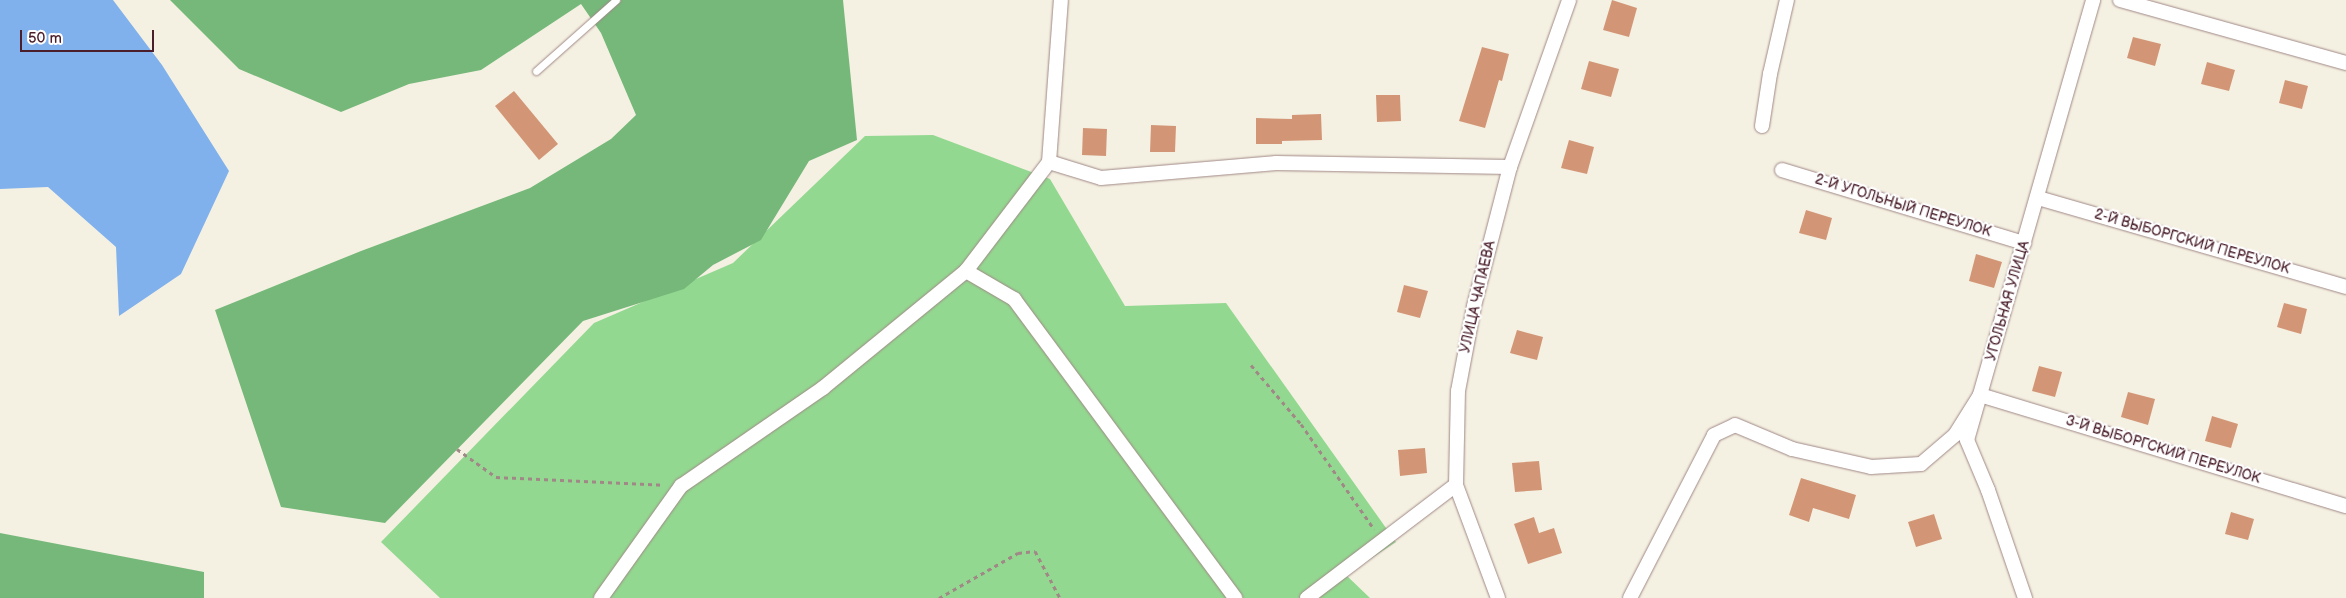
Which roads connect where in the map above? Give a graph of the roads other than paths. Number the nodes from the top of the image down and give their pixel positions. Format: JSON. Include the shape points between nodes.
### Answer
{"nodes":[{"id":1,"x":616,"y":0,"type":"edge"},
{"id":2,"x":1061,"y":0,"type":"edge"},
{"id":3,"x":1569,"y":0,"type":"edge"},
{"id":4,"x":1787,"y":0,"type":"edge"},
{"id":5,"x":2092,"y":0,"type":"edge"},
{"id":6,"x":2120,"y":0,"type":"edge"},
{"id":7,"x":2346,"y":63,"type":"edge"},
{"id":8,"x":536,"y":71,"type":"dead end"},
{"id":9,"x":1762,"y":126,"type":"dead end"},
{"id":10,"x":1049,"y":162,"type":"junction"},
{"id":11,"x":1510,"y":167,"type":"junction"},
{"id":12,"x":1782,"y":170,"type":"dead end"},
{"id":13,"x":2038,"y":198,"type":"junction"},
{"id":14,"x":2024,"y":243,"type":"junction"},
{"id":15,"x":966,"y":271,"type":"junction"},
{"id":16,"x":2346,"y":287,"type":"edge"},
{"id":17,"x":1980,"y":395,"type":"junction"},
{"id":18,"x":1456,"y":485,"type":"junction"},
{"id":19,"x":2346,"y":506,"type":"edge"},
{"id":20,"x":600,"y":598,"type":"edge"},
{"id":21,"x":1235,"y":598,"type":"edge"},
{"id":22,"x":1307,"y":598,"type":"edge"},
{"id":23,"x":1498,"y":598,"type":"edge"},
{"id":24,"x":1630,"y":598,"type":"edge"},
{"id":25,"x":2025,"y":598,"type":"edge"}],
"edges":[{"from":1,"to":8,"type":"lane"},
{"from":2,"to":10,"type":"street"},
{"from":3,"to":11,"type":"street","name":"УЛИЦА ЧАПАЕВА"},
{"from":4,"to":9,"type":"street"},
{"from":5,"to":13,"type":"street","name":"УГОЛЬНАЯ УЛИЦА"},
{"from":6,"to":7,"type":"street"},
{"from":10,"to":11,"type":"street","via":[[1101,178],[1276,163]]},
{"from":10,"to":15,"type":"street"},
{"from":11,"to":18,"type":"street","name":"УЛИЦА ЧАПАЕВА","via":[[1474,306],[1458,391]]},
{"from":12,"to":14,"type":"street","name":"2-Й УГОЛЬНЫЙ ПЕРЕУЛОК"},
{"from":13,"to":14,"type":"street","name":"УГОЛЬНАЯ УЛИЦА"},
{"from":13,"to":16,"type":"street","name":"2-Й ВЫБОРГСКИЙ ПЕРЕУЛОК"},
{"from":14,"to":17,"type":"street","name":"УГОЛЬНАЯ УЛИЦА"},
{"from":15,"to":20,"type":"street","via":[[823,388],[681,486]]},
{"from":15,"to":21,"type":"street","via":[[1014,299]]},
{"from":17,"to":19,"type":"street","name":"3-Й ВЫБОРГСКИЙ ПЕРЕУЛОК"},
{"from":17,"to":24,"type":"street","via":[[1955,435],[1921,464],[1871,467],[1792,449],[1735,425],[1714,435]]},
{"from":17,"to":25,"type":"street","name":"УГОЛЬНАЯ УЛИЦА","via":[[1968,440]]},
{"from":18,"to":22,"type":"street"},
{"from":18,"to":23,"type":"street","name":"УЛИЦА ЧАПАЕВА"}]}
